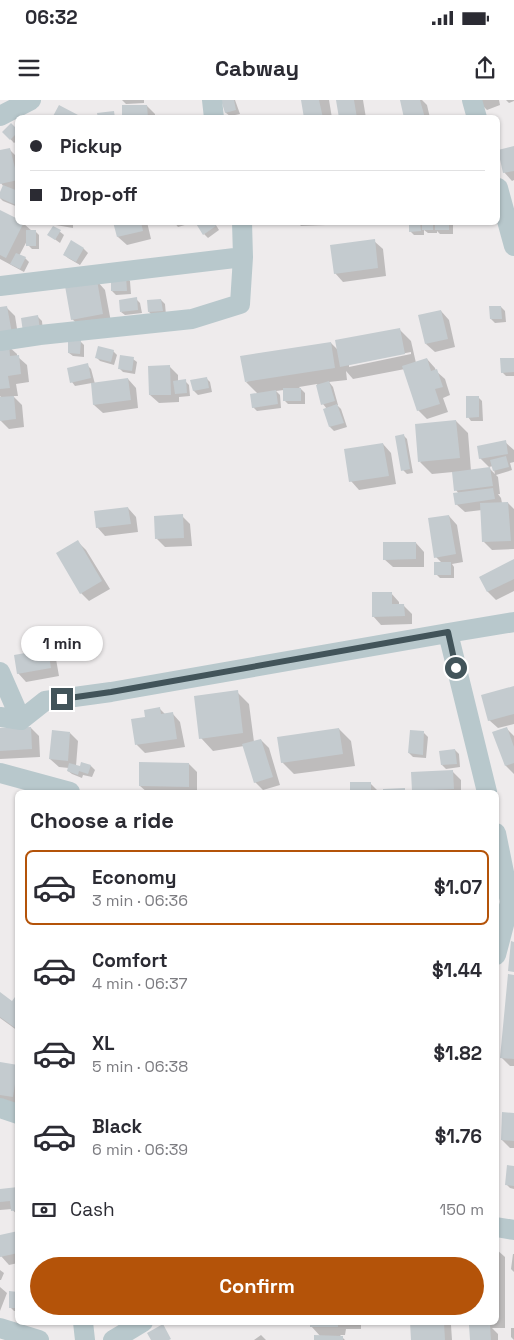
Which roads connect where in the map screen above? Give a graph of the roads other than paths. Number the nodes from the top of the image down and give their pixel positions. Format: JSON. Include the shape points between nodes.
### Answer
{"nodes":[{"id":1,"x":31,"y":100,"type":"edge"},
{"id":2,"x":212,"y":100,"type":"edge"},
{"id":3,"x":472,"y":100,"type":"edge"},
{"id":4,"x":214,"y":115,"type":"edge"},
{"id":5,"x":476,"y":115,"type":"edge"},
{"id":6,"x":0,"y":116,"type":"edge"},
{"id":7,"x":500,"y":195,"type":"edge"},
{"id":8,"x":242,"y":225,"type":"edge"},
{"id":9,"x":513,"y":242,"type":"edge"},
{"id":10,"x":243,"y":257,"type":"junction"},
{"id":11,"x":0,"y":286,"type":"edge"},
{"id":12,"x":0,"y":341,"type":"edge"},
{"id":13,"x":514,"y":622,"type":"edge"},
{"id":14,"x":448,"y":632,"type":"junction"},
{"id":15,"x":0,"y":672,"type":"edge"},
{"id":16,"x":0,"y":717,"type":"edge"},
{"id":17,"x":21,"y":720,"type":"junction"},
{"id":18,"x":0,"y":773,"type":"edge"},
{"id":19,"x":63,"y":790,"type":"edge"},
{"id":20,"x":488,"y":790,"type":"edge"},
{"id":21,"x":499,"y":852,"type":"edge"},
{"id":22,"x":507,"y":901,"type":"edge"},
{"id":23,"x":499,"y":940,"type":"edge"},
{"id":24,"x":0,"y":1108,"type":"edge"},
{"id":25,"x":15,"y":1113,"type":"edge"},
{"id":26,"x":499,"y":1228,"type":"edge"},
{"id":27,"x":514,"y":1230,"type":"edge"},
{"id":28,"x":82,"y":1325,"type":"edge"},
{"id":29,"x":138,"y":1325,"type":"edge"},
{"id":30,"x":0,"y":1328,"type":"edge"},
{"id":31,"x":39,"y":1340,"type":"edge"},
{"id":32,"x":85,"y":1340,"type":"edge"},
{"id":33,"x":113,"y":1340,"type":"edge"}],
"edges":[{"from":1,"to":6,"type":"street"},
{"from":2,"to":4,"type":"street"},
{"from":3,"to":5,"type":"street"},
{"from":7,"to":9,"type":"street"},
{"from":8,"to":10,"type":"street"},
{"from":10,"to":11,"type":"street"},
{"from":10,"to":12,"type":"street","via":[[240,304],[192,319]]},
{"from":13,"to":14,"type":"street"},
{"from":14,"to":17,"type":"street","via":[[46,701]]},
{"from":14,"to":20,"type":"street"},
{"from":15,"to":17,"type":"street"},
{"from":16,"to":17,"type":"street"},
{"from":18,"to":19,"type":"street"},
{"from":21,"to":22,"type":"street"},
{"from":22,"to":23,"type":"street"},
{"from":24,"to":25,"type":"street"},
{"from":26,"to":27,"type":"street"},
{"from":28,"to":32,"type":"street"},
{"from":29,"to":33,"type":"street"},
{"from":30,"to":31,"type":"street"}]}
